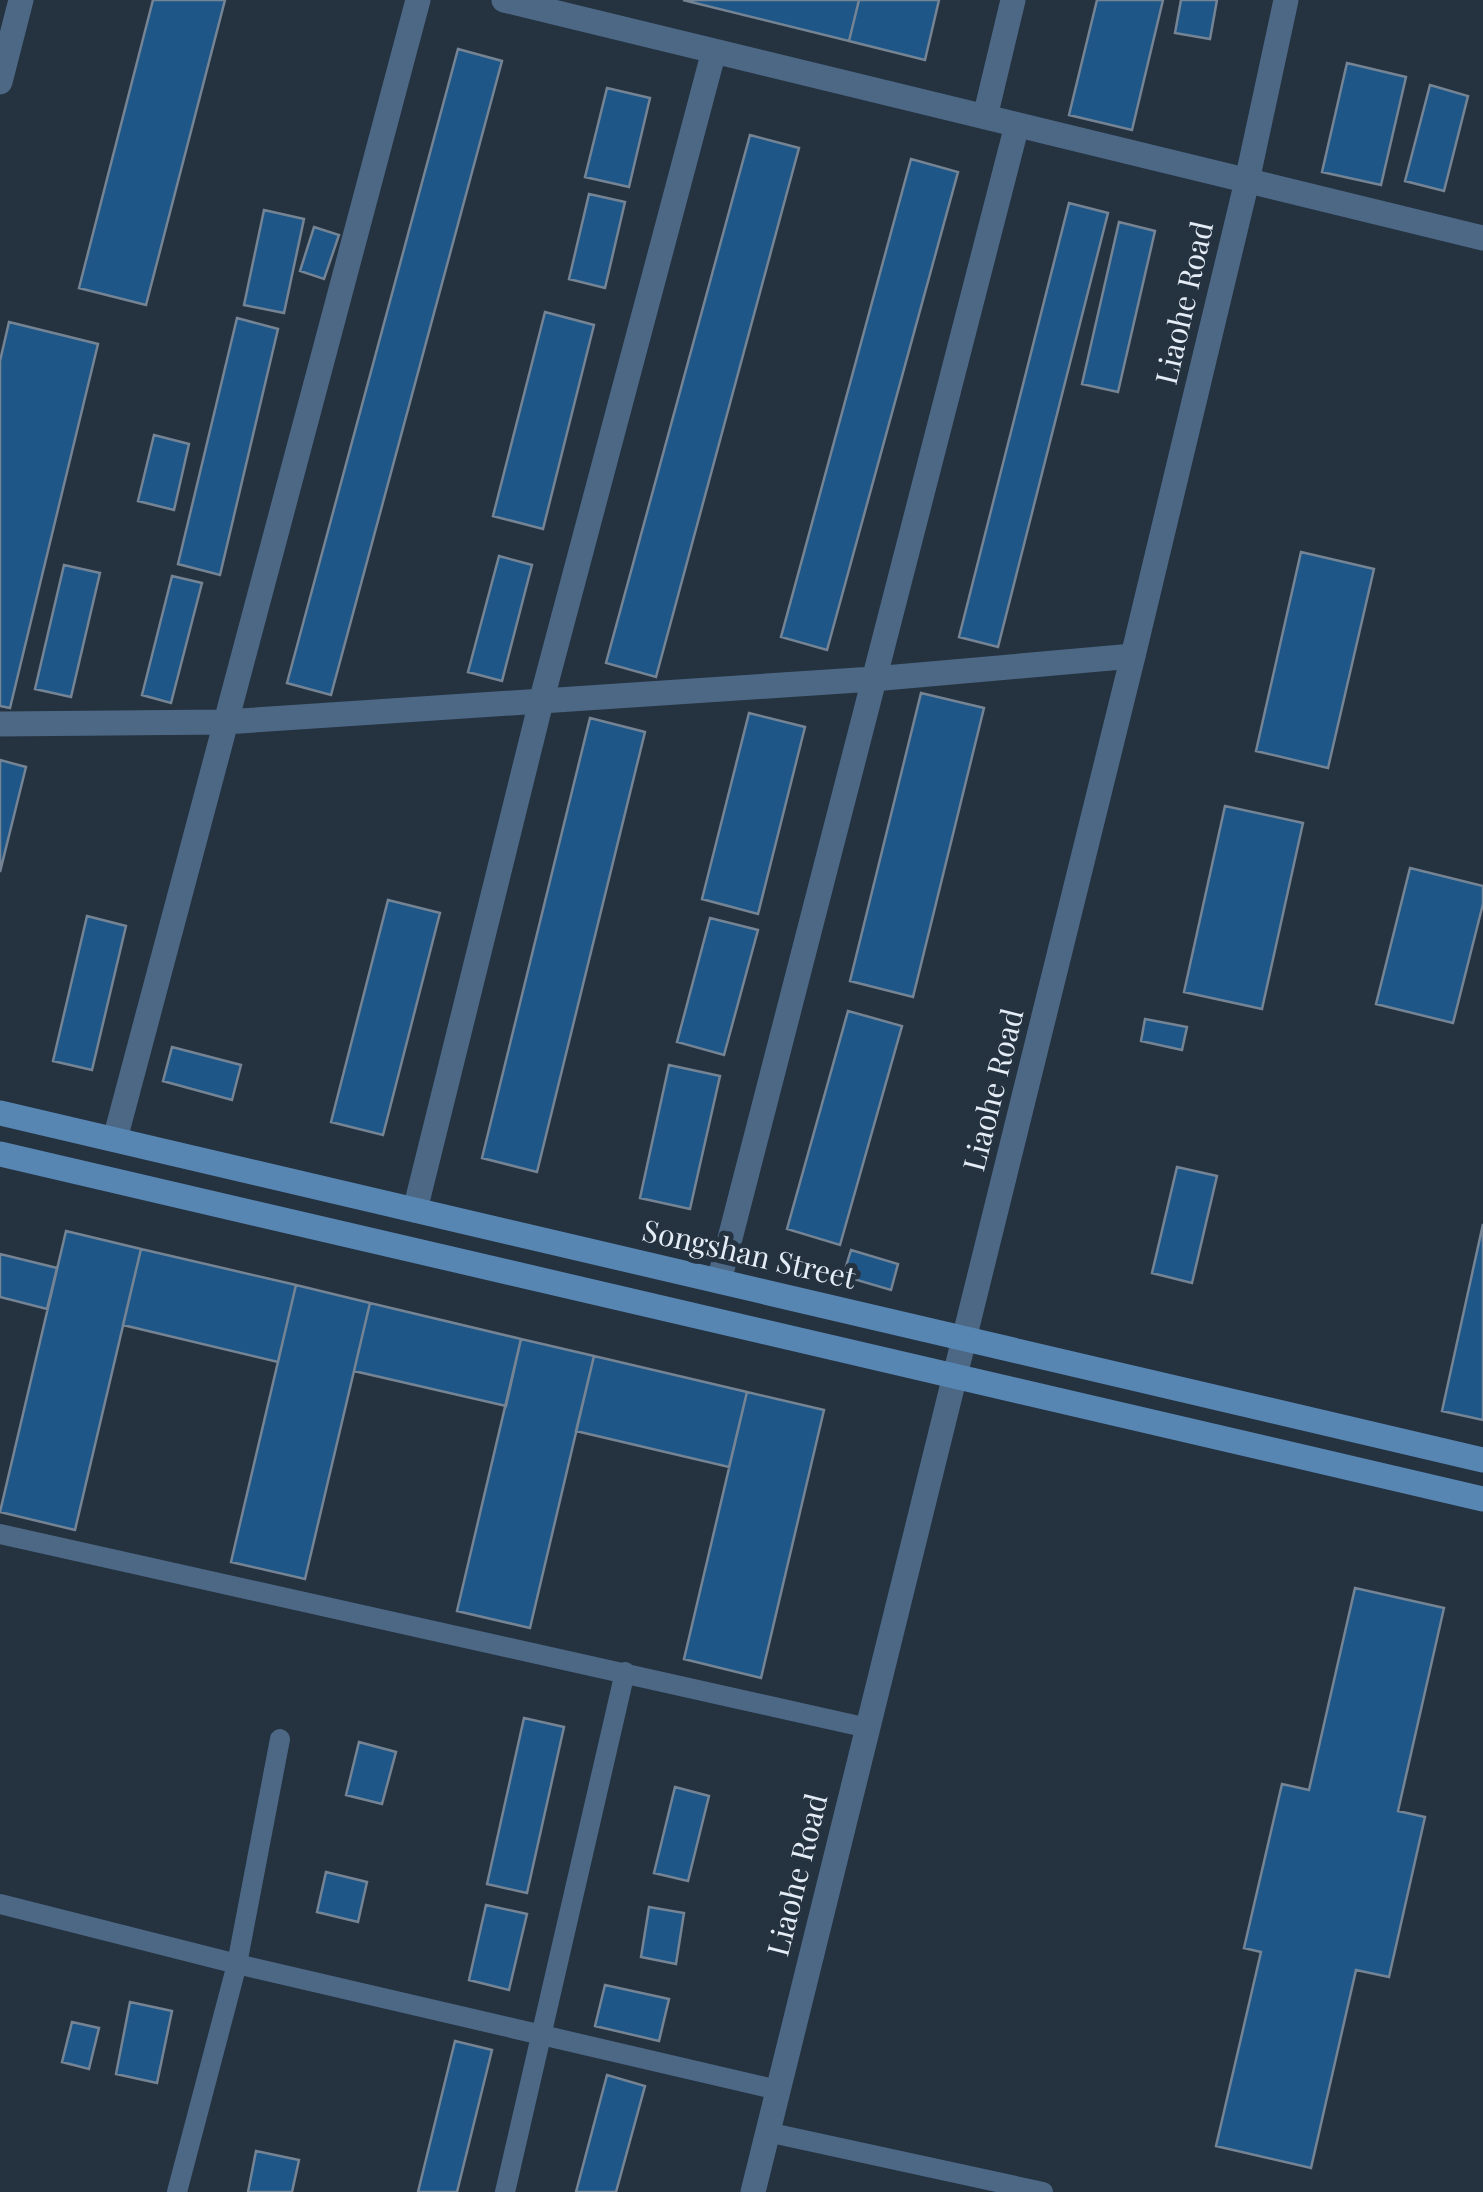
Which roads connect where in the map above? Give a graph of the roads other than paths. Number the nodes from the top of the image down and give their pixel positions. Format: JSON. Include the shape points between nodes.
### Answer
{"nodes":[{"id":1,"x":20,"y":0,"type":"edge"},
{"id":2,"x":418,"y":0,"type":"edge"},
{"id":3,"x":504,"y":0,"type":"edge"},
{"id":4,"x":1014,"y":0,"type":"edge"},
{"id":5,"x":1286,"y":0,"type":"edge"},
{"id":6,"x":570,"y":8,"type":"edge"},
{"id":7,"x":714,"y":51,"type":"junction"},
{"id":8,"x":0,"y":82,"type":"edge"},
{"id":9,"x":985,"y":117,"type":"junction"},
{"id":10,"x":1017,"y":125,"type":"junction"},
{"id":11,"x":1247,"y":181,"type":"junction"},
{"id":12,"x":1483,"y":238,"type":"edge"},
{"id":13,"x":1134,"y":656,"type":"junction"},
{"id":14,"x":872,"y":679,"type":"junction"},
{"id":15,"x":541,"y":702,"type":"junction"},
{"id":16,"x":225,"y":722,"type":"junction"},
{"id":17,"x":0,"y":724,"type":"edge"},
{"id":18,"x":0,"y":1113,"type":"edge"},
{"id":19,"x":115,"y":1140,"type":"junction"},
{"id":20,"x":0,"y":1154,"type":"edge"},
{"id":21,"x":415,"y":1210,"type":"junction"},
{"id":22,"x":719,"y":1281,"type":"junction"},
{"id":23,"x":966,"y":1339,"type":"junction"},
{"id":24,"x":957,"y":1376,"type":"junction"},
{"id":25,"x":1483,"y":1460,"type":"edge"},
{"id":26,"x":1483,"y":1499,"type":"edge"},
{"id":27,"x":0,"y":1534,"type":"edge"},
{"id":28,"x":625,"y":1672,"type":"junction"},
{"id":29,"x":868,"y":1728,"type":"junction"},
{"id":30,"x":280,"y":1739,"type":"dead end"},
{"id":31,"x":0,"y":1904,"type":"edge"},
{"id":32,"x":236,"y":1964,"type":"junction"},
{"id":33,"x":541,"y":2034,"type":"junction"},
{"id":34,"x":778,"y":2090,"type":"junction"},
{"id":35,"x":768,"y":2132,"type":"junction"},
{"id":36,"x":177,"y":2192,"type":"edge"},
{"id":37,"x":506,"y":2192,"type":"edge"},
{"id":38,"x":752,"y":2192,"type":"edge"},
{"id":39,"x":1043,"y":2192,"type":"edge"}],
"edges":[{"from":1,"to":8,"type":"street"},
{"from":2,"to":16,"type":"street"},
{"from":3,"to":6,"type":"street"},
{"from":4,"to":9,"type":"street"},
{"from":5,"to":11,"type":"street","name":"Liaohe Road"},
{"from":6,"to":7,"type":"street"},
{"from":7,"to":9,"type":"street"},
{"from":7,"to":15,"type":"street"},
{"from":9,"to":10,"type":"street"},
{"from":10,"to":11,"type":"street"},
{"from":10,"to":14,"type":"street"},
{"from":11,"to":12,"type":"street"},
{"from":11,"to":13,"type":"street","name":"Liaohe Road"},
{"from":13,"to":14,"type":"street"},
{"from":13,"to":23,"type":"street","name":"Liaohe Road"},
{"from":14,"to":15,"type":"street"},
{"from":14,"to":22,"type":"street"},
{"from":15,"to":16,"type":"street"},
{"from":15,"to":21,"type":"street"},
{"from":16,"to":17,"type":"street"},
{"from":16,"to":19,"type":"street"},
{"from":18,"to":19,"type":"main road","name":"Songshan Street"},
{"from":19,"to":21,"type":"main road","name":"Songshan Street"},
{"from":20,"to":24,"type":"main road"},
{"from":21,"to":22,"type":"main road","name":"Songshan Street"},
{"from":22,"to":23,"type":"main road","name":"Songshan Street"},
{"from":23,"to":24,"type":"street","name":"Liaohe Road"},
{"from":23,"to":25,"type":"main road","name":"Songshan Street"},
{"from":24,"to":26,"type":"main road"},
{"from":24,"to":29,"type":"street","name":"Liaohe Road"},
{"from":27,"to":28,"type":"lane"},
{"from":28,"to":29,"type":"lane"},
{"from":28,"to":33,"type":"lane"},
{"from":29,"to":34,"type":"street","name":"Liaohe Road"},
{"from":30,"to":32,"type":"lane"},
{"from":31,"to":32,"type":"lane"},
{"from":32,"to":33,"type":"lane"},
{"from":32,"to":36,"type":"lane"},
{"from":33,"to":34,"type":"lane"},
{"from":33,"to":37,"type":"lane"},
{"from":34,"to":35,"type":"street","name":"Liaohe Road"},
{"from":35,"to":38,"type":"street","name":"Liaohe Road"},
{"from":35,"to":39,"type":"lane"}]}
